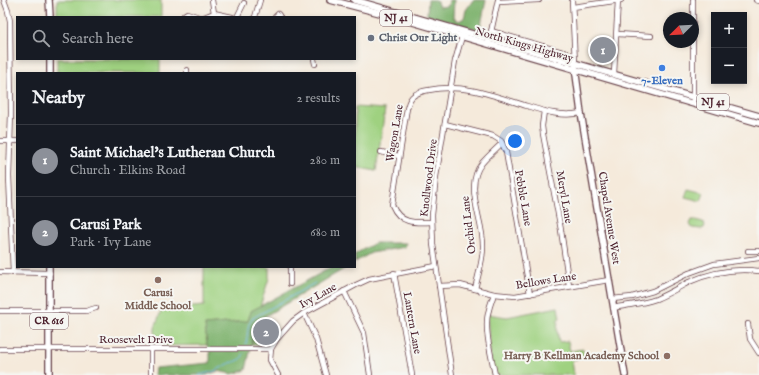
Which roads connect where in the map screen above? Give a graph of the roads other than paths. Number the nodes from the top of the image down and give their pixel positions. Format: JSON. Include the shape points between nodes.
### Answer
{"nodes":[{"id":1,"x":4,"y":0,"type":"edge"},
{"id":2,"x":50,"y":0,"type":"edge"},
{"id":3,"x":212,"y":0,"type":"edge"},
{"id":4,"x":260,"y":0,"type":"edge"},
{"id":5,"x":330,"y":0,"type":"edge"},
{"id":6,"x":354,"y":0,"type":"edge"},
{"id":7,"x":539,"y":0,"type":"edge"},
{"id":8,"x":572,"y":0,"type":"edge"},
{"id":9,"x":619,"y":0,"type":"edge"},
{"id":10,"x":693,"y":0,"type":"edge"},
{"id":11,"x":756,"y":0,"type":"edge"},
{"id":12,"x":498,"y":1,"type":"edge"},
{"id":13,"x":759,"y":1,"type":"edge"},
{"id":14,"x":244,"y":3,"type":"dead end"},
{"id":15,"x":573,"y":7,"type":"junction"},
{"id":16,"x":214,"y":13,"type":"junction"},
{"id":17,"x":50,"y":16,"type":"edge"},
{"id":18,"x":184,"y":16,"type":"edge"},
{"id":19,"x":196,"y":16,"type":"edge"},
{"id":20,"x":206,"y":16,"type":"edge"},
{"id":21,"x":224,"y":16,"type":"edge"},
{"id":22,"x":238,"y":16,"type":"edge"},
{"id":23,"x":255,"y":16,"type":"edge"},
{"id":24,"x":491,"y":31,"type":"junction"},
{"id":25,"x":463,"y":34,"type":"junction"},
{"id":26,"x":617,"y":34,"type":"junction"},
{"id":27,"x":651,"y":36,"type":"dead end"},
{"id":28,"x":488,"y":42,"type":"junction"},
{"id":29,"x":560,"y":52,"type":"junction"},
{"id":30,"x":566,"y":53,"type":"dead end"},
{"id":31,"x":50,"y":60,"type":"edge"},
{"id":32,"x":314,"y":60,"type":"edge"},
{"id":33,"x":567,"y":61,"type":"junction"},
{"id":34,"x":575,"y":63,"type":"junction"},
{"id":35,"x":315,"y":64,"type":"dead end"},
{"id":36,"x":576,"y":70,"type":"junction"},
{"id":37,"x":50,"y":72,"type":"edge"},
{"id":38,"x":614,"y":74,"type":"junction"},
{"id":39,"x":451,"y":88,"type":"junction"},
{"id":40,"x":693,"y":100,"type":"junction"},
{"id":41,"x":544,"y":111,"type":"junction"},
{"id":42,"x":582,"y":113,"type":"junction"},
{"id":43,"x":759,"y":116,"type":"edge"},
{"id":44,"x":759,"y":123,"type":"edge"},
{"id":45,"x":445,"y":124,"type":"junction"},
{"id":46,"x":0,"y":141,"type":"edge"},
{"id":47,"x":10,"y":141,"type":"junction"},
{"id":48,"x":16,"y":141,"type":"edge"},
{"id":49,"x":502,"y":143,"type":"junction"},
{"id":50,"x":381,"y":152,"type":"dead end"},
{"id":51,"x":399,"y":156,"type":"junction"},
{"id":52,"x":432,"y":222,"type":"junction"},
{"id":53,"x":759,"y":251,"type":"edge"},
{"id":54,"x":748,"y":252,"type":"dead end"},
{"id":55,"x":759,"y":258,"type":"edge"},
{"id":56,"x":728,"y":261,"type":"junction"},
{"id":57,"x":436,"y":266,"type":"junction"},
{"id":58,"x":290,"y":268,"type":"edge"},
{"id":59,"x":50,"y":270,"type":"edge"},
{"id":60,"x":731,"y":270,"type":"junction"},
{"id":61,"x":759,"y":270,"type":"edge"},
{"id":62,"x":0,"y":272,"type":"edge"},
{"id":63,"x":13,"y":273,"type":"junction"},
{"id":64,"x":394,"y":273,"type":"junction"},
{"id":65,"x":609,"y":280,"type":"junction"},
{"id":66,"x":290,"y":284,"type":"dead end"},
{"id":67,"x":439,"y":286,"type":"junction"},
{"id":68,"x":569,"y":286,"type":"junction"},
{"id":69,"x":475,"y":289,"type":"junction"},
{"id":70,"x":344,"y":291,"type":"junction"},
{"id":71,"x":494,"y":294,"type":"junction"},
{"id":72,"x":530,"y":294,"type":"junction"},
{"id":73,"x":612,"y":299,"type":"junction"},
{"id":74,"x":96,"y":308,"type":"dead end"},
{"id":75,"x":613,"y":308,"type":"junction"},
{"id":76,"x":49,"y":310,"type":"junction"},
{"id":77,"x":0,"y":311,"type":"edge"},
{"id":78,"x":304,"y":313,"type":"junction"},
{"id":79,"x":748,"y":324,"type":"dead end"},
{"id":80,"x":151,"y":348,"type":"junction"},
{"id":81,"x":0,"y":349,"type":"edge"},
{"id":82,"x":49,"y":349,"type":"junction"},
{"id":83,"x":271,"y":349,"type":"junction"},
{"id":84,"x":759,"y":353,"type":"edge"},
{"id":85,"x":49,"y":375,"type":"edge"},
{"id":86,"x":151,"y":375,"type":"edge"},
{"id":87,"x":278,"y":375,"type":"edge"},
{"id":88,"x":326,"y":375,"type":"edge"},
{"id":89,"x":370,"y":375,"type":"edge"},
{"id":90,"x":412,"y":375,"type":"edge"},
{"id":91,"x":452,"y":375,"type":"edge"},
{"id":92,"x":495,"y":375,"type":"edge"},
{"id":93,"x":625,"y":375,"type":"edge"}],
"edges":[{"from":1,"to":47,"type":"street","via":[[10,21]]},
{"from":2,"to":17,"type":"main road"},
{"from":3,"to":16,"type":"street"},
{"from":4,"to":23,"type":"street"},
{"from":5,"to":25,"type":"main road","name":"North Kings Highway","number":"NJ 41"},
{"from":6,"to":25,"type":"main road","name":"North Kings Highway","number":"NJ 41"},
{"from":7,"to":12,"type":"street"},
{"from":8,"to":15,"type":"street"},
{"from":9,"to":15,"type":"street"},
{"from":9,"to":26,"type":"street"},
{"from":10,"to":40,"type":"street"},
{"from":11,"to":13,"type":"street"},
{"from":12,"to":24,"type":"street"},
{"from":14,"to":22,"type":"street"},
{"from":15,"to":34,"type":"street"},
{"from":16,"to":20,"type":"street"},
{"from":16,"to":21,"type":"street"},
{"from":18,"to":19,"type":"street","via":[[185,14]]},
{"from":24,"to":28,"type":"street"},
{"from":24,"to":29,"type":"street"},
{"from":25,"to":28,"type":"main road","name":"North Kings Highway","number":"NJ 41"},
{"from":25,"to":39,"type":"street","name":"Knollwood Drive"},
{"from":26,"to":27,"type":"street"},
{"from":26,"to":38,"type":"street"},
{"from":28,"to":33,"type":"main road","name":"North Kings Highway","number":"NJ 41"},
{"from":28,"to":36,"type":"main road","name":"North Kings Highway","number":"NJ 41"},
{"from":29,"to":30,"type":"street"},
{"from":29,"to":33,"type":"street"},
{"from":31,"to":37,"type":"main road"},
{"from":32,"to":35,"type":"street"},
{"from":33,"to":34,"type":"main road","name":"North Kings Highway","number":"NJ 41"},
{"from":34,"to":36,"type":"main road","name":"Chapel Avenue West"},
{"from":34,"to":38,"type":"main road","name":"North Kings Highway","number":"NJ 41"},
{"from":36,"to":40,"type":"main road","name":"North Kings Highway","number":"NJ 41"},
{"from":36,"to":42,"type":"main road","name":"Chapel Avenue West"},
{"from":38,"to":40,"type":"main road","name":"North Kings Highway","number":"NJ 41"},
{"from":39,"to":41,"type":"street","name":"Wagon Lane","via":[[459,87],[481,92]]},
{"from":39,"to":45,"type":"street","name":"Knollwood Drive"},
{"from":39,"to":51,"type":"street","name":"Wagon Lane","via":[[441,87],[419,92],[411,98]]},
{"from":40,"to":43,"type":"main road","name":"North Kings Highway","number":"NJ 41"},
{"from":40,"to":44,"type":"main road","name":"North Kings Highway","number":"NJ 41"},
{"from":41,"to":42,"type":"street","name":"Wagon Lane","via":[[564,116]]},
{"from":41,"to":68,"type":"street","name":"Meryl Lane","via":[[543,134]]},
{"from":42,"to":65,"type":"main road","name":"Chapel Avenue West"},
{"from":45,"to":49,"type":"street","via":[[493,136]]},
{"from":45,"to":52,"type":"street","name":"Knollwood Drive"},
{"from":46,"to":47,"type":"street"},
{"from":47,"to":48,"type":"street"},
{"from":47,"to":63,"type":"street"},
{"from":49,"to":69,"type":"street","name":"Orchid Lane","via":[[482,163],[476,175],[474,196],[483,245],[482,263]]},
{"from":49,"to":72,"type":"street","name":"Pebble Lane","via":[[506,152]]},
{"from":50,"to":51,"type":"street"},
{"from":51,"to":52,"type":"street","name":"Wagon Lane","via":[[392,200],[395,213],[408,221]]},
{"from":52,"to":57,"type":"street","name":"Knollwood Drive"},
{"from":53,"to":54,"type":"street"},
{"from":55,"to":56,"type":"street"},
{"from":56,"to":60,"type":"street"},
{"from":56,"to":73,"type":"street","via":[[695,270],[653,291]]},
{"from":57,"to":64,"type":"street","name":"Ivy Lane"},
{"from":57,"to":67,"type":"street","name":"Knollwood Drive"},
{"from":58,"to":66,"type":"street"},
{"from":59,"to":63,"type":"street"},
{"from":59,"to":76,"type":"main road","number":"CR 616"},
{"from":60,"to":61,"type":"street"},
{"from":60,"to":75,"type":"street","via":[[690,282],[650,300]]},
{"from":62,"to":63,"type":"street"},
{"from":64,"to":70,"type":"street","name":"Ivy Lane","via":[[369,279]]},
{"from":64,"to":90,"type":"street","name":"Lantern Lane"},
{"from":65,"to":68,"type":"street","name":"Bellows Lane"},
{"from":65,"to":73,"type":"main road","name":"Chapel Avenue West"},
{"from":67,"to":69,"type":"street","name":"Bellows Lane","via":[[460,285]]},
{"from":67,"to":91,"type":"street","name":"Knollwood Drive"},
{"from":68,"to":72,"type":"street","name":"Bellows Lane"},
{"from":69,"to":71,"type":"street","name":"Bellows Lane"},
{"from":70,"to":78,"type":"street","name":"Ivy Lane"},
{"from":70,"to":89,"type":"street","via":[[364,333]]},
{"from":71,"to":72,"type":"street","name":"Bellows Lane"},
{"from":71,"to":92,"type":"street","via":[[489,307],[487,331]]},
{"from":73,"to":75,"type":"main road","name":"Chapel Avenue West"},
{"from":74,"to":76,"type":"street","via":[[86,311]]},
{"from":75,"to":93,"type":"main road","name":"Chapel Avenue West"},
{"from":76,"to":77,"type":"street"},
{"from":76,"to":82,"type":"main road","number":"CR 616"},
{"from":78,"to":83,"type":"street","name":"Ivy Lane","via":[[277,338]]},
{"from":78,"to":88,"type":"street","via":[[316,339]]},
{"from":79,"to":84,"type":"street","via":[[750,339]]},
{"from":80,"to":82,"type":"street","name":"Roosevelt Drive"},
{"from":80,"to":83,"type":"street","name":"Roosevelt Drive"},
{"from":80,"to":86,"type":"street"},
{"from":81,"to":82,"type":"street","name":"Roosevelt Drive"},
{"from":82,"to":85,"type":"main road","number":"CR 616"},
{"from":83,"to":87,"type":"street","via":[[270,360]]}]}
